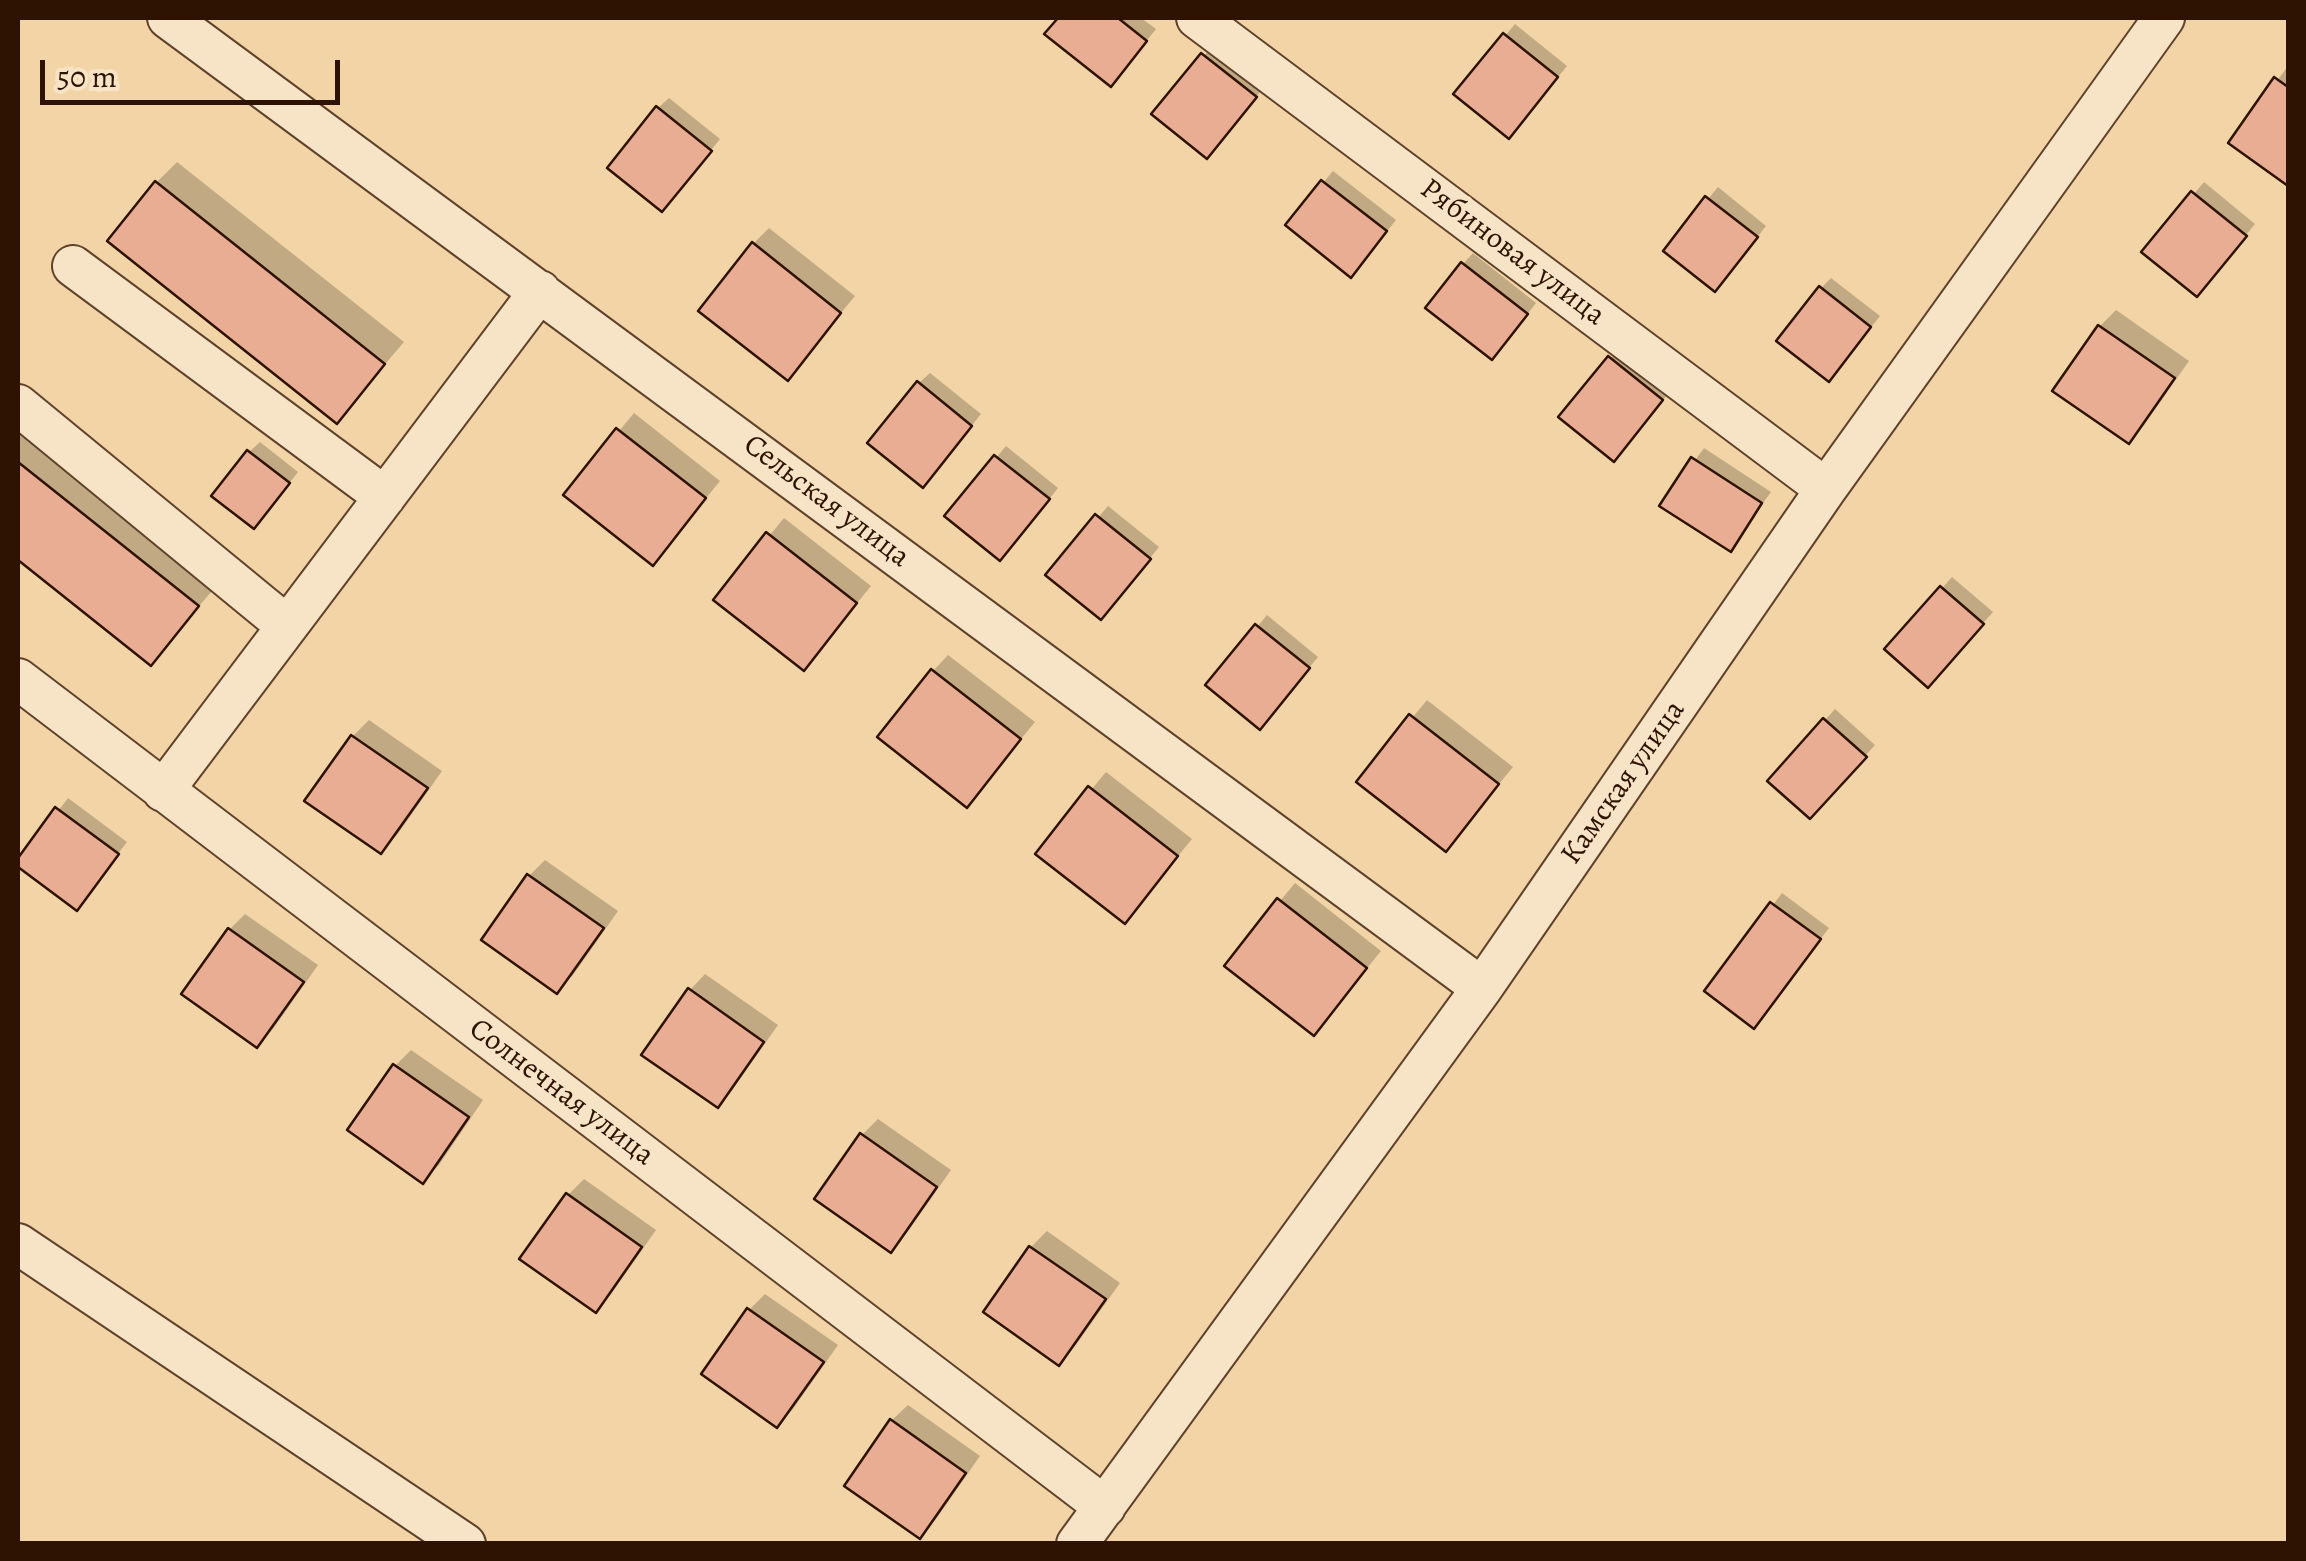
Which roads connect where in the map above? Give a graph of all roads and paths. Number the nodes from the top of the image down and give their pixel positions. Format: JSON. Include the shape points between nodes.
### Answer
{"nodes":[{"id":1,"x":168,"y":18,"type":"edge"},
{"id":2,"x":1197,"y":18,"type":"edge"},
{"id":3,"x":2164,"y":18,"type":"edge"},
{"id":4,"x":73,"y":266,"type":"dead end"},
{"id":5,"x":540,"y":291,"type":"junction"},
{"id":6,"x":18,"y":405,"type":"edge"},
{"id":7,"x":1826,"y":489,"type":"junction"},
{"id":8,"x":385,"y":497,"type":"junction"},
{"id":9,"x":287,"y":626,"type":"junction"},
{"id":10,"x":18,"y":679,"type":"edge"},
{"id":11,"x":163,"y":790,"type":"junction"},
{"id":12,"x":1482,"y":988,"type":"junction"},
{"id":13,"x":18,"y":1244,"type":"edge"},
{"id":14,"x":1104,"y":1507,"type":"junction"},
{"id":15,"x":465,"y":1544,"type":"edge"},
{"id":16,"x":1077,"y":1544,"type":"edge"}],
"edges":[{"from":1,"to":5,"type":"street","name":"Сельская улица"},
{"from":2,"to":7,"type":"street","name":"Рябиновая улица"},
{"from":3,"to":7,"type":"street","name":"Камская улица"},
{"from":4,"to":8,"type":"street"},
{"from":5,"to":8,"type":"street"},
{"from":5,"to":12,"type":"street","name":"Сельская улица"},
{"from":6,"to":9,"type":"street"},
{"from":7,"to":12,"type":"street","name":"Камская улица"},
{"from":8,"to":9,"type":"street"},
{"from":9,"to":11,"type":"street"},
{"from":10,"to":11,"type":"street","name":"Солнечная улица"},
{"from":11,"to":14,"type":"street","name":"Солнечная улица"},
{"from":12,"to":14,"type":"street","name":"Камская улица"},
{"from":13,"to":15,"type":"street"},
{"from":14,"to":16,"type":"street","name":"Камская улица"}]}
